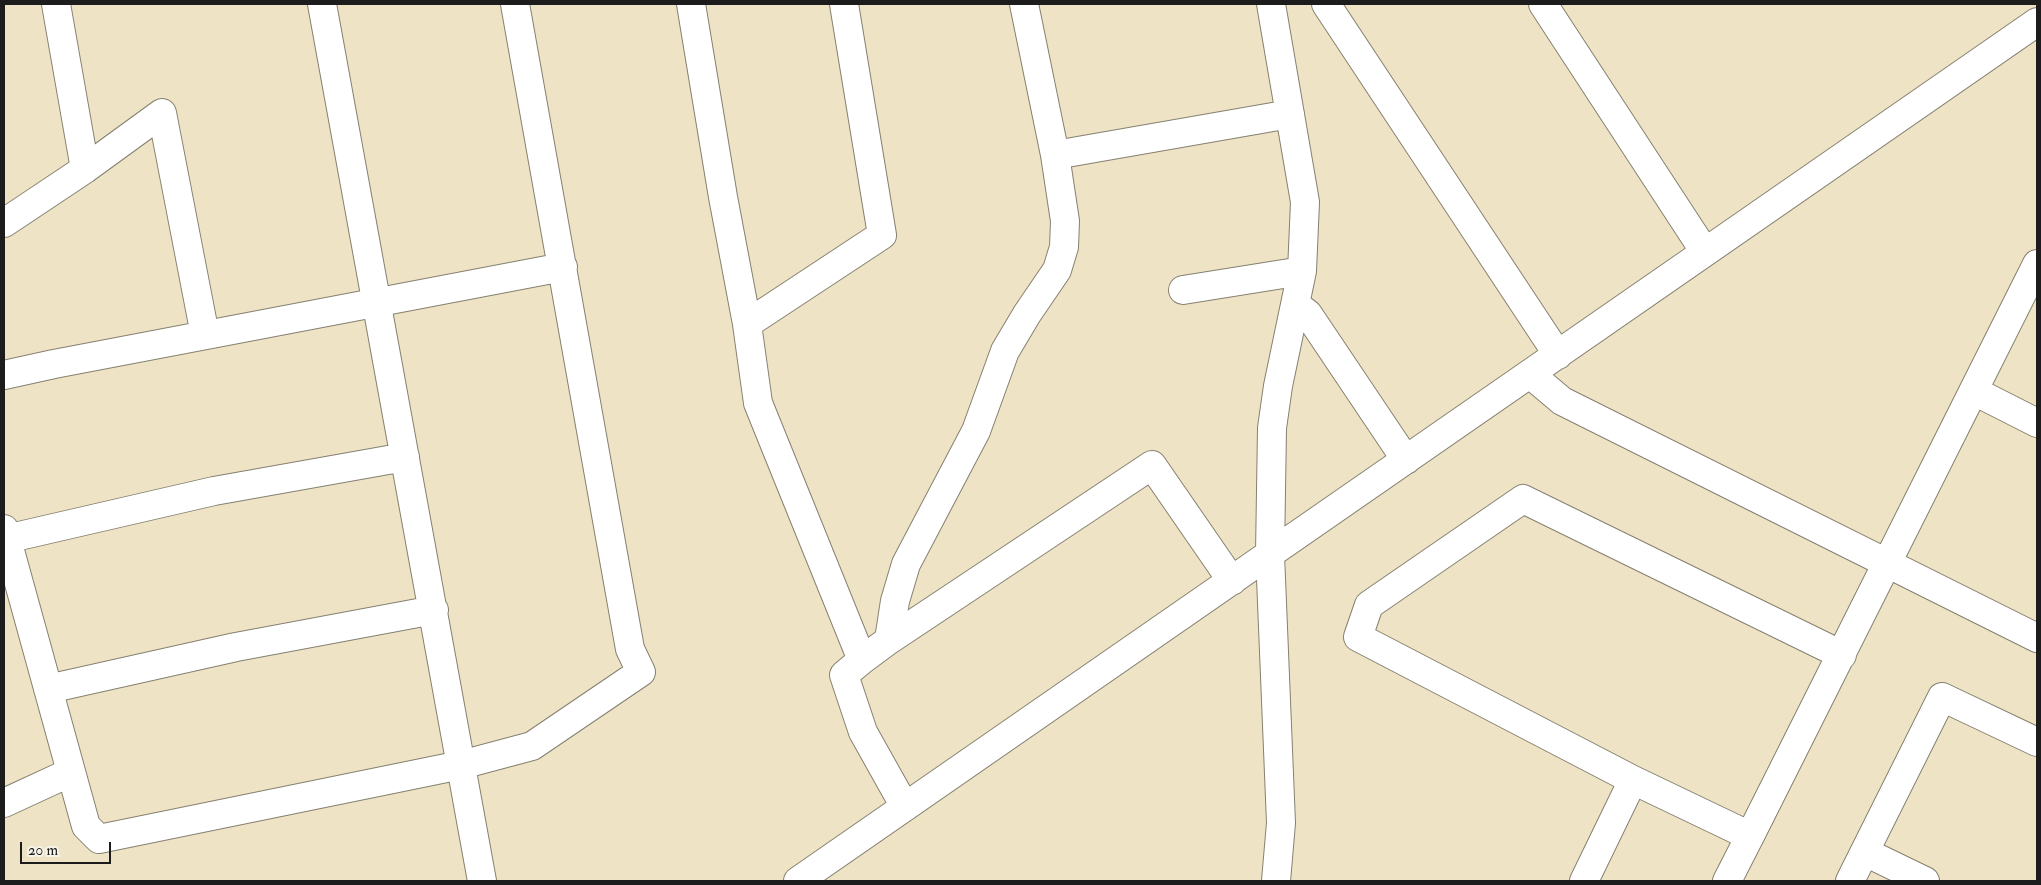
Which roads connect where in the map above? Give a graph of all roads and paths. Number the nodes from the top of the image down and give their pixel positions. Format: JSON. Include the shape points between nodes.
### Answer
{"nodes":[{"id":1,"x":56,"y":4,"type":"edge"},
{"id":2,"x":322,"y":4,"type":"edge"},
{"id":3,"x":515,"y":4,"type":"edge"},
{"id":4,"x":691,"y":4,"type":"edge"},
{"id":5,"x":844,"y":4,"type":"edge"},
{"id":6,"x":1024,"y":4,"type":"edge"},
{"id":7,"x":1271,"y":4,"type":"edge"},
{"id":8,"x":1326,"y":4,"type":"edge"},
{"id":9,"x":1543,"y":4,"type":"edge"},
{"id":10,"x":2037,"y":22,"type":"edge"},
{"id":11,"x":1290,"y":114,"type":"junction"},
{"id":12,"x":1055,"y":154,"type":"junction"},
{"id":13,"x":85,"y":169,"type":"junction"},
{"id":14,"x":4,"y":223,"type":"edge"},
{"id":15,"x":1705,"y":252,"type":"junction"},
{"id":16,"x":2037,"y":264,"type":"edge"},
{"id":17,"x":563,"y":267,"type":"junction"},
{"id":18,"x":1302,"y":271,"type":"junction"},
{"id":19,"x":1183,"y":290,"type":"dead end"},
{"id":20,"x":376,"y":302,"type":"junction"},
{"id":21,"x":1295,"y":304,"type":"junction"},
{"id":22,"x":748,"y":324,"type":"junction"},
{"id":23,"x":204,"y":335,"type":"junction"},
{"id":24,"x":1558,"y":355,"type":"junction"},
{"id":25,"x":1530,"y":374,"type":"junction"},
{"id":26,"x":4,"y":375,"type":"edge"},
{"id":27,"x":1974,"y":391,"type":"junction"},
{"id":28,"x":2037,"y":423,"type":"edge"},
{"id":29,"x":405,"y":457,"type":"junction"},
{"id":30,"x":1406,"y":460,"type":"junction"},
{"id":31,"x":5,"y":534,"type":"edge"},
{"id":32,"x":1270,"y":554,"type":"junction"},
{"id":33,"x":1888,"y":563,"type":"junction"},
{"id":34,"x":1232,"y":581,"type":"junction"},
{"id":35,"x":434,"y":610,"type":"junction"},
{"id":36,"x":2037,"y":638,"type":"edge"},
{"id":37,"x":889,"y":640,"type":"junction"},
{"id":38,"x":1842,"y":655,"type":"junction"},
{"id":39,"x":862,"y":660,"type":"junction"},
{"id":40,"x":48,"y":689,"type":"junction"},
{"id":41,"x":2037,"y":742,"type":"edge"},
{"id":42,"x":461,"y":765,"type":"junction"},
{"id":43,"x":72,"y":772,"type":"junction"},
{"id":44,"x":1634,"y":780,"type":"junction"},
{"id":45,"x":4,"y":804,"type":"edge"},
{"id":46,"x":905,"y":807,"type":"junction"},
{"id":47,"x":1750,"y":836,"type":"junction"},
{"id":48,"x":1865,"y":852,"type":"junction"},
{"id":49,"x":482,"y":881,"type":"edge"},
{"id":50,"x":798,"y":881,"type":"edge"},
{"id":51,"x":1276,"y":881,"type":"edge"},
{"id":52,"x":1584,"y":881,"type":"edge"},
{"id":53,"x":1727,"y":881,"type":"edge"},
{"id":54,"x":1850,"y":881,"type":"edge"},
{"id":55,"x":1925,"y":881,"type":"edge"}],
"edges":[{"from":1,"to":13,"type":"street"},
{"from":2,"to":20,"type":"street"},
{"from":3,"to":17,"type":"street"},
{"from":4,"to":22,"type":"street"},
{"from":5,"to":22,"type":"street","via":[[882,235]]},
{"from":6,"to":12,"type":"street"},
{"from":7,"to":11,"type":"street"},
{"from":8,"to":24,"type":"street"},
{"from":9,"to":15,"type":"street"},
{"from":10,"to":15,"type":"street"},
{"from":11,"to":12,"type":"street"},
{"from":11,"to":18,"type":"street","via":[[1305,202]]},
{"from":12,"to":37,"type":"street","via":[[1065,221],[1064,247],[1057,270],[1005,351],[976,431],[906,564],[895,600]]},
{"from":13,"to":14,"type":"street"},
{"from":13,"to":23,"type":"street","via":[[162,113]]},
{"from":15,"to":24,"type":"street"},
{"from":16,"to":27,"type":"street"},
{"from":17,"to":20,"type":"street"},
{"from":17,"to":42,"type":"street","via":[[630,649],[641,672],[532,746]]},
{"from":18,"to":19,"type":"street"},
{"from":18,"to":21,"type":"street"},
{"from":20,"to":23,"type":"street"},
{"from":20,"to":29,"type":"street"},
{"from":21,"to":30,"type":"street","via":[[1308,314]]},
{"from":21,"to":32,"type":"street","via":[[1272,428]]},
{"from":22,"to":39,"type":"street","via":[[758,403]]},
{"from":23,"to":26,"type":"street"},
{"from":24,"to":25,"type":"street"},
{"from":25,"to":30,"type":"street"},
{"from":25,"to":33,"type":"street","via":[[1562,401]]},
{"from":27,"to":28,"type":"street"},
{"from":27,"to":33,"type":"street"},
{"from":29,"to":31,"type":"street","via":[[214,491]]},
{"from":29,"to":35,"type":"street"},
{"from":30,"to":32,"type":"street"},
{"from":31,"to":40,"type":"street"},
{"from":32,"to":34,"type":"street"},
{"from":32,"to":51,"type":"street","via":[[1281,823]]},
{"from":33,"to":36,"type":"street"},
{"from":33,"to":38,"type":"street"},
{"from":34,"to":37,"type":"street","via":[[1152,465]]},
{"from":34,"to":46,"type":"street"},
{"from":35,"to":40,"type":"street","via":[[236,646]]},
{"from":35,"to":42,"type":"street"},
{"from":37,"to":39,"type":"street"},
{"from":38,"to":44,"type":"street","via":[[1523,499],[1369,605],[1358,637]]},
{"from":38,"to":47,"type":"street"},
{"from":39,"to":46,"type":"street","via":[[844,675],[863,732]]},
{"from":40,"to":43,"type":"street"},
{"from":41,"to":48,"type":"street","via":[[1942,697]]},
{"from":42,"to":43,"type":"street","via":[[99,839],[86,826]]},
{"from":42,"to":49,"type":"street"},
{"from":43,"to":45,"type":"street"},
{"from":44,"to":47,"type":"street"},
{"from":44,"to":52,"type":"street"},
{"from":46,"to":50,"type":"street"},
{"from":47,"to":53,"type":"street"},
{"from":48,"to":54,"type":"street"},
{"from":48,"to":55,"type":"street"}]}
